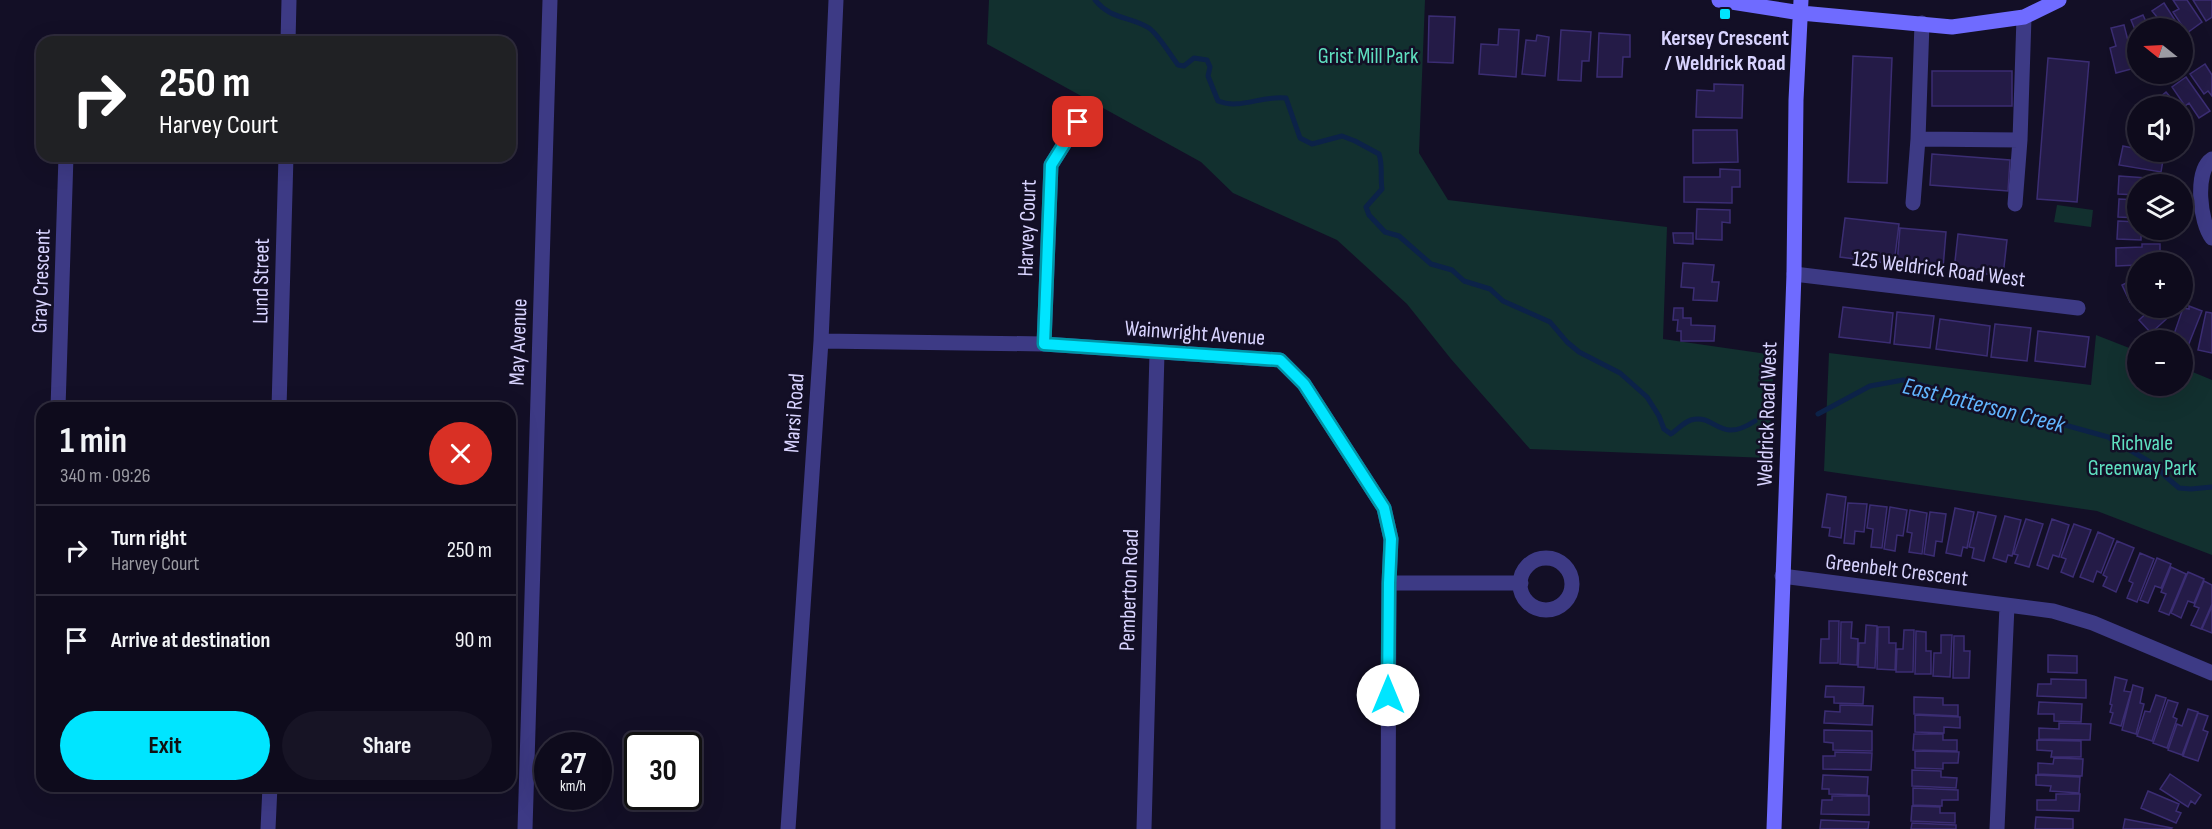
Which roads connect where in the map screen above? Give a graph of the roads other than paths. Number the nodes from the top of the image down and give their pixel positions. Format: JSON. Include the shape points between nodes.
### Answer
{"nodes":[{"id":1,"x":289,"y":0,"type":"edge"},
{"id":2,"x":550,"y":0,"type":"edge"},
{"id":3,"x":836,"y":0,"type":"edge"},
{"id":4,"x":1719,"y":0,"type":"edge"},
{"id":5,"x":2059,"y":0,"type":"edge"},
{"id":6,"x":1801,"y":6,"type":"edge"},
{"id":7,"x":2024,"y":17,"type":"junction"},
{"id":8,"x":1922,"y":23,"type":"junction"},
{"id":9,"x":288,"y":36,"type":"edge"},
{"id":10,"x":1078,"y":122,"type":"dead end"},
{"id":11,"x":1918,"y":139,"type":"junction"},
{"id":12,"x":2020,"y":140,"type":"junction"},
{"id":13,"x":2212,"y":159,"type":"edge"},
{"id":14,"x":66,"y":162,"type":"edge"},
{"id":15,"x":286,"y":162,"type":"edge"},
{"id":16,"x":1913,"y":203,"type":"dead end"},
{"id":17,"x":2015,"y":204,"type":"dead end"},
{"id":18,"x":2212,"y":238,"type":"edge"},
{"id":19,"x":1794,"y":274,"type":"junction"},
{"id":20,"x":2078,"y":308,"type":"dead end"},
{"id":21,"x":821,"y":341,"type":"junction"},
{"id":22,"x":1044,"y":344,"type":"junction"},
{"id":23,"x":1156,"y":353,"type":"junction"},
{"id":24,"x":58,"y":402,"type":"edge"},
{"id":25,"x":279,"y":402,"type":"edge"},
{"id":26,"x":1782,"y":576,"type":"junction"},
{"id":27,"x":1389,"y":583,"type":"junction"},
{"id":28,"x":1521,"y":583,"type":"dead end"},
{"id":29,"x":2007,"y":606,"type":"junction"},
{"id":30,"x":2212,"y":673,"type":"edge"},
{"id":31,"x":270,"y":792,"type":"edge"},
{"id":32,"x":268,"y":829,"type":"edge"},
{"id":33,"x":525,"y":829,"type":"edge"},
{"id":34,"x":788,"y":829,"type":"edge"},
{"id":35,"x":1144,"y":829,"type":"edge"},
{"id":36,"x":1388,"y":829,"type":"edge"},
{"id":37,"x":1774,"y":829,"type":"edge"},
{"id":38,"x":1997,"y":829,"type":"edge"}],
"edges":[{"from":1,"to":9,"type":"street"},
{"from":2,"to":33,"type":"street","name":"May Avenue"},
{"from":3,"to":21,"type":"street","name":"Marsi Road"},
{"from":4,"to":6,"type":"street"},
{"from":5,"to":7,"type":"street"},
{"from":6,"to":8,"type":"street"},
{"from":6,"to":19,"type":"street","name":"Weldrick Road West"},
{"from":7,"to":8,"type":"street","via":[[1952,27]]},
{"from":7,"to":12,"type":"street"},
{"from":8,"to":11,"type":"street"},
{"from":10,"to":22,"type":"street","name":"Harvey Court","via":[[1051,165]]},
{"from":11,"to":12,"type":"street"},
{"from":11,"to":16,"type":"street"},
{"from":12,"to":17,"type":"street"},
{"from":13,"to":18,"type":"street","via":[[2207,162],[2202,179],[2201,201],[2206,231]]},
{"from":14,"to":24,"type":"street","name":"Gray Crescent"},
{"from":15,"to":25,"type":"street","name":"Lund Street"},
{"from":19,"to":20,"type":"street","name":"125 Weldrick Road West"},
{"from":19,"to":26,"type":"street","name":"Weldrick Road West"},
{"from":21,"to":22,"type":"street","name":"Wainwright Avenue"},
{"from":21,"to":34,"type":"street","name":"Marsi Road"},
{"from":22,"to":23,"type":"street","name":"Wainwright Avenue"},
{"from":23,"to":27,"type":"street","name":"Wainwright Avenue","via":[[1280,360],[1304,384],[1384,508],[1391,539]]},
{"from":23,"to":35,"type":"street","name":"Pemberton Road"},
{"from":26,"to":29,"type":"street","name":"Greenbelt Crescent"},
{"from":26,"to":37,"type":"street","name":"Weldrick Road West"},
{"from":27,"to":28,"type":"street"},
{"from":27,"to":36,"type":"street","name":"Wainwright Avenue"},
{"from":29,"to":30,"type":"street","name":"Greenbelt Crescent","via":[[2053,610],[2093,623]]},
{"from":29,"to":38,"type":"street"},
{"from":31,"to":32,"type":"street"}]}
